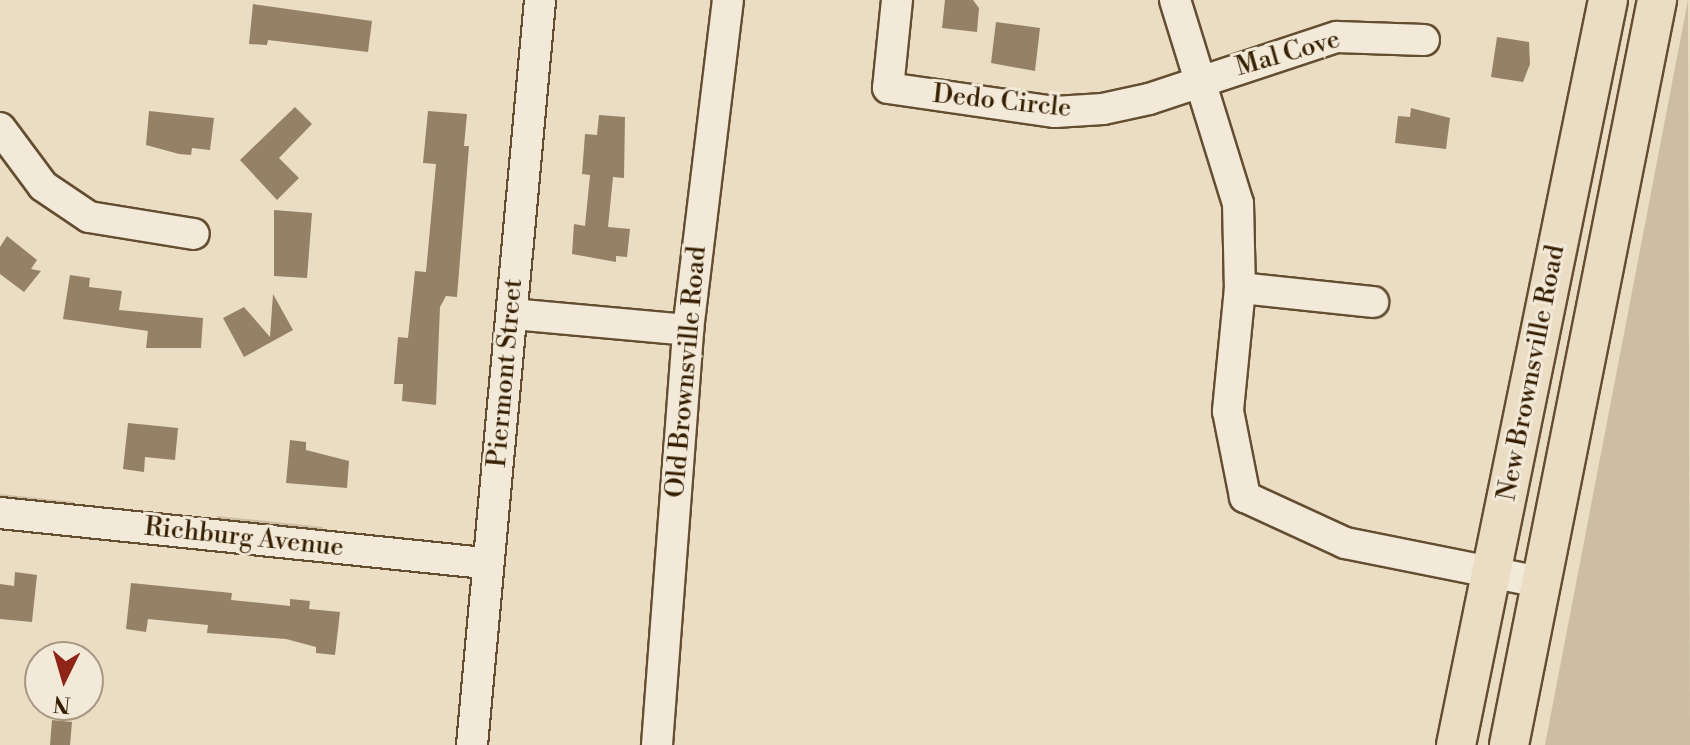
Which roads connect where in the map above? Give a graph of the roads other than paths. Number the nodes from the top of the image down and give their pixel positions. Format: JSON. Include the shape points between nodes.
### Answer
{"nodes":[{"id":1,"x":540,"y":0,"type":"edge"},
{"id":2,"x":728,"y":0,"type":"edge"},
{"id":3,"x":897,"y":0,"type":"edge"},
{"id":4,"x":1175,"y":0,"type":"edge"},
{"id":5,"x":1608,"y":0,"type":"edge"},
{"id":6,"x":1657,"y":0,"type":"edge"},
{"id":7,"x":1424,"y":40,"type":"dead end"},
{"id":8,"x":1200,"y":80,"type":"junction"},
{"id":9,"x":0,"y":128,"type":"edge"},
{"id":10,"x":194,"y":234,"type":"dead end"},
{"id":11,"x":1240,"y":288,"type":"junction"},
{"id":12,"x":1373,"y":302,"type":"dead end"},
{"id":13,"x":512,"y":314,"type":"junction"},
{"id":14,"x":688,"y":330,"type":"junction"},
{"id":15,"x":0,"y":513,"type":"edge"},
{"id":16,"x":488,"y":563,"type":"junction"},
{"id":17,"x":1490,"y":573,"type":"junction"},
{"id":18,"x":1540,"y":582,"type":"junction"},
{"id":19,"x":472,"y":745,"type":"edge"},
{"id":20,"x":657,"y":745,"type":"edge"},
{"id":21,"x":1456,"y":745,"type":"edge"},
{"id":22,"x":1509,"y":745,"type":"edge"}],
"edges":[{"from":1,"to":13,"type":"street","name":"Piermont Street"},
{"from":2,"to":14,"type":"street","name":"Old Brownsville Road"},
{"from":3,"to":8,"type":"street","name":"Dedo Circle","via":[[888,88],[1070,113],[1149,99]]},
{"from":4,"to":8,"type":"street"},
{"from":5,"to":17,"type":"main road","name":"New Brownsville Road"},
{"from":6,"to":18,"type":"main road","name":"New Brownsville Road"},
{"from":7,"to":8,"type":"street","name":"Mal Cove","via":[[1337,37]]},
{"from":8,"to":11,"type":"street","via":[[1234,185]]},
{"from":9,"to":10,"type":"street","via":[[43,186],[89,217]]},
{"from":11,"to":12,"type":"street"},
{"from":11,"to":17,"type":"street","via":[[1228,411],[1245,497],[1337,541]]},
{"from":13,"to":14,"type":"street"},
{"from":13,"to":16,"type":"street","name":"Piermont Street"},
{"from":14,"to":20,"type":"street","name":"Old Brownsville Road"},
{"from":15,"to":16,"type":"street","name":"Richburg Avenue"},
{"from":16,"to":19,"type":"street","name":"Piermont Street"},
{"from":17,"to":18,"type":"street"},
{"from":17,"to":21,"type":"main road","name":"New Brownsville Road"},
{"from":18,"to":22,"type":"main road","name":"New Brownsville Road"}]}
